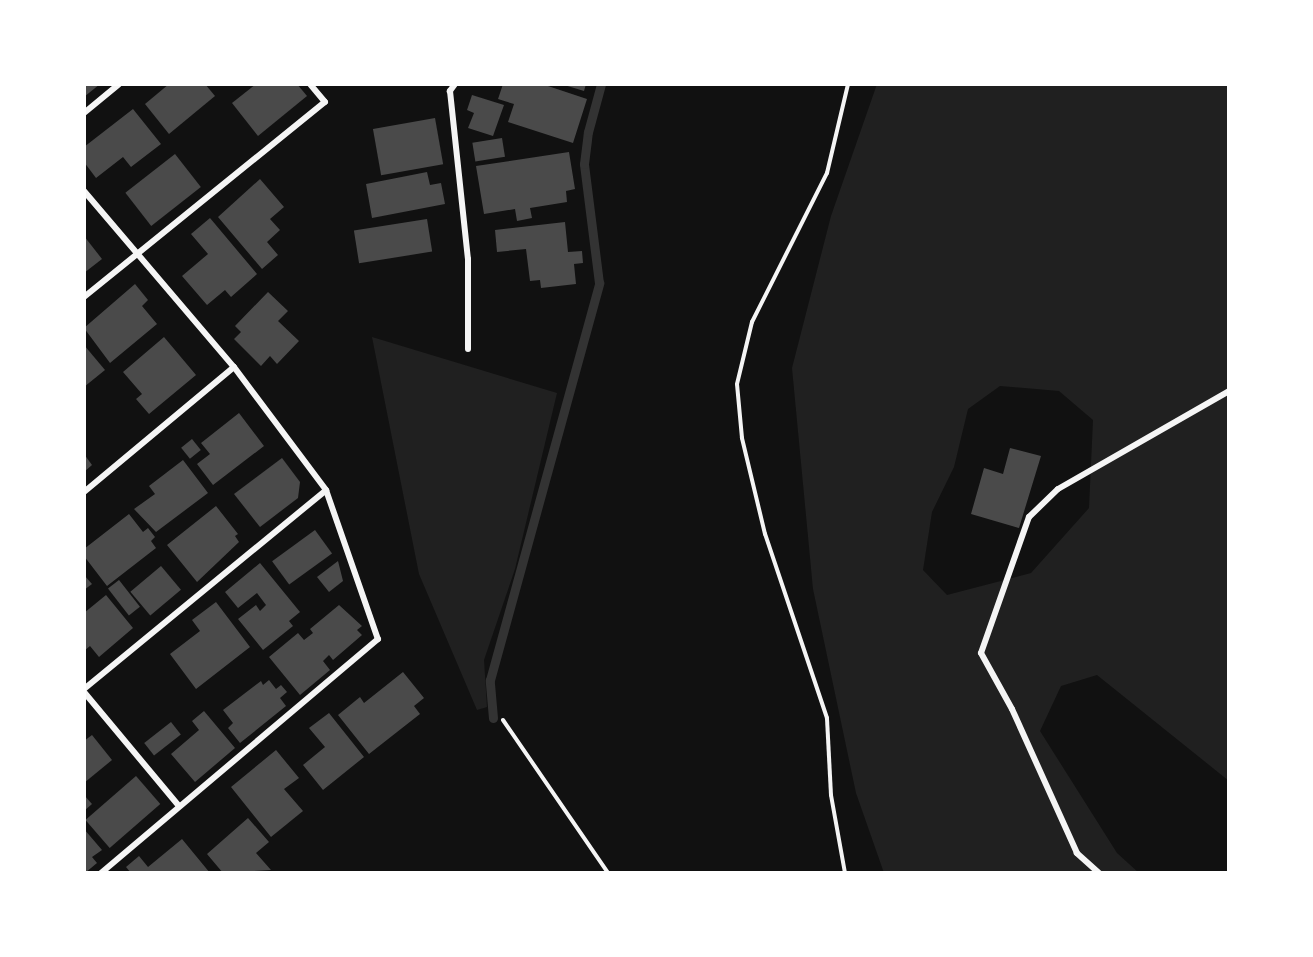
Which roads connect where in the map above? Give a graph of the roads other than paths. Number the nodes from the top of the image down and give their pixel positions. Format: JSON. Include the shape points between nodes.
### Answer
{"nodes":[{"id":1,"x":119,"y":84,"type":"edge"},
{"id":2,"x":310,"y":84,"type":"edge"},
{"id":3,"x":455,"y":84,"type":"edge"},
{"id":4,"x":84,"y":113,"type":"edge"},
{"id":5,"x":84,"y":191,"type":"edge"},
{"id":6,"x":135,"y":253,"type":"junction"},
{"id":7,"x":84,"y":297,"type":"edge"},
{"id":8,"x":468,"y":349,"type":"dead end"},
{"id":9,"x":234,"y":367,"type":"junction"},
{"id":10,"x":1229,"y":391,"type":"edge"},
{"id":11,"x":326,"y":490,"type":"junction"},
{"id":12,"x":84,"y":492,"type":"edge"},
{"id":13,"x":84,"y":691,"type":"edge"},
{"id":14,"x":179,"y":806,"type":"junction"},
{"id":15,"x":101,"y":873,"type":"edge"},
{"id":16,"x":1100,"y":873,"type":"edge"}],
"edges":[{"from":1,"to":4,"type":"street"},
{"from":2,"to":6,"type":"street","via":[[325,102]]},
{"from":3,"to":8,"type":"street","via":[[450,91],[468,260]]},
{"from":5,"to":6,"type":"street"},
{"from":6,"to":7,"type":"street"},
{"from":6,"to":9,"type":"street"},
{"from":9,"to":11,"type":"street"},
{"from":9,"to":12,"type":"street"},
{"from":10,"to":16,"type":"street","via":[[1058,489],[1029,517],[981,653],[1012,709],[1077,853]]},
{"from":11,"to":13,"type":"street"},
{"from":11,"to":14,"type":"street","via":[[378,639]]},
{"from":13,"to":14,"type":"street"},
{"from":14,"to":15,"type":"street"}]}
